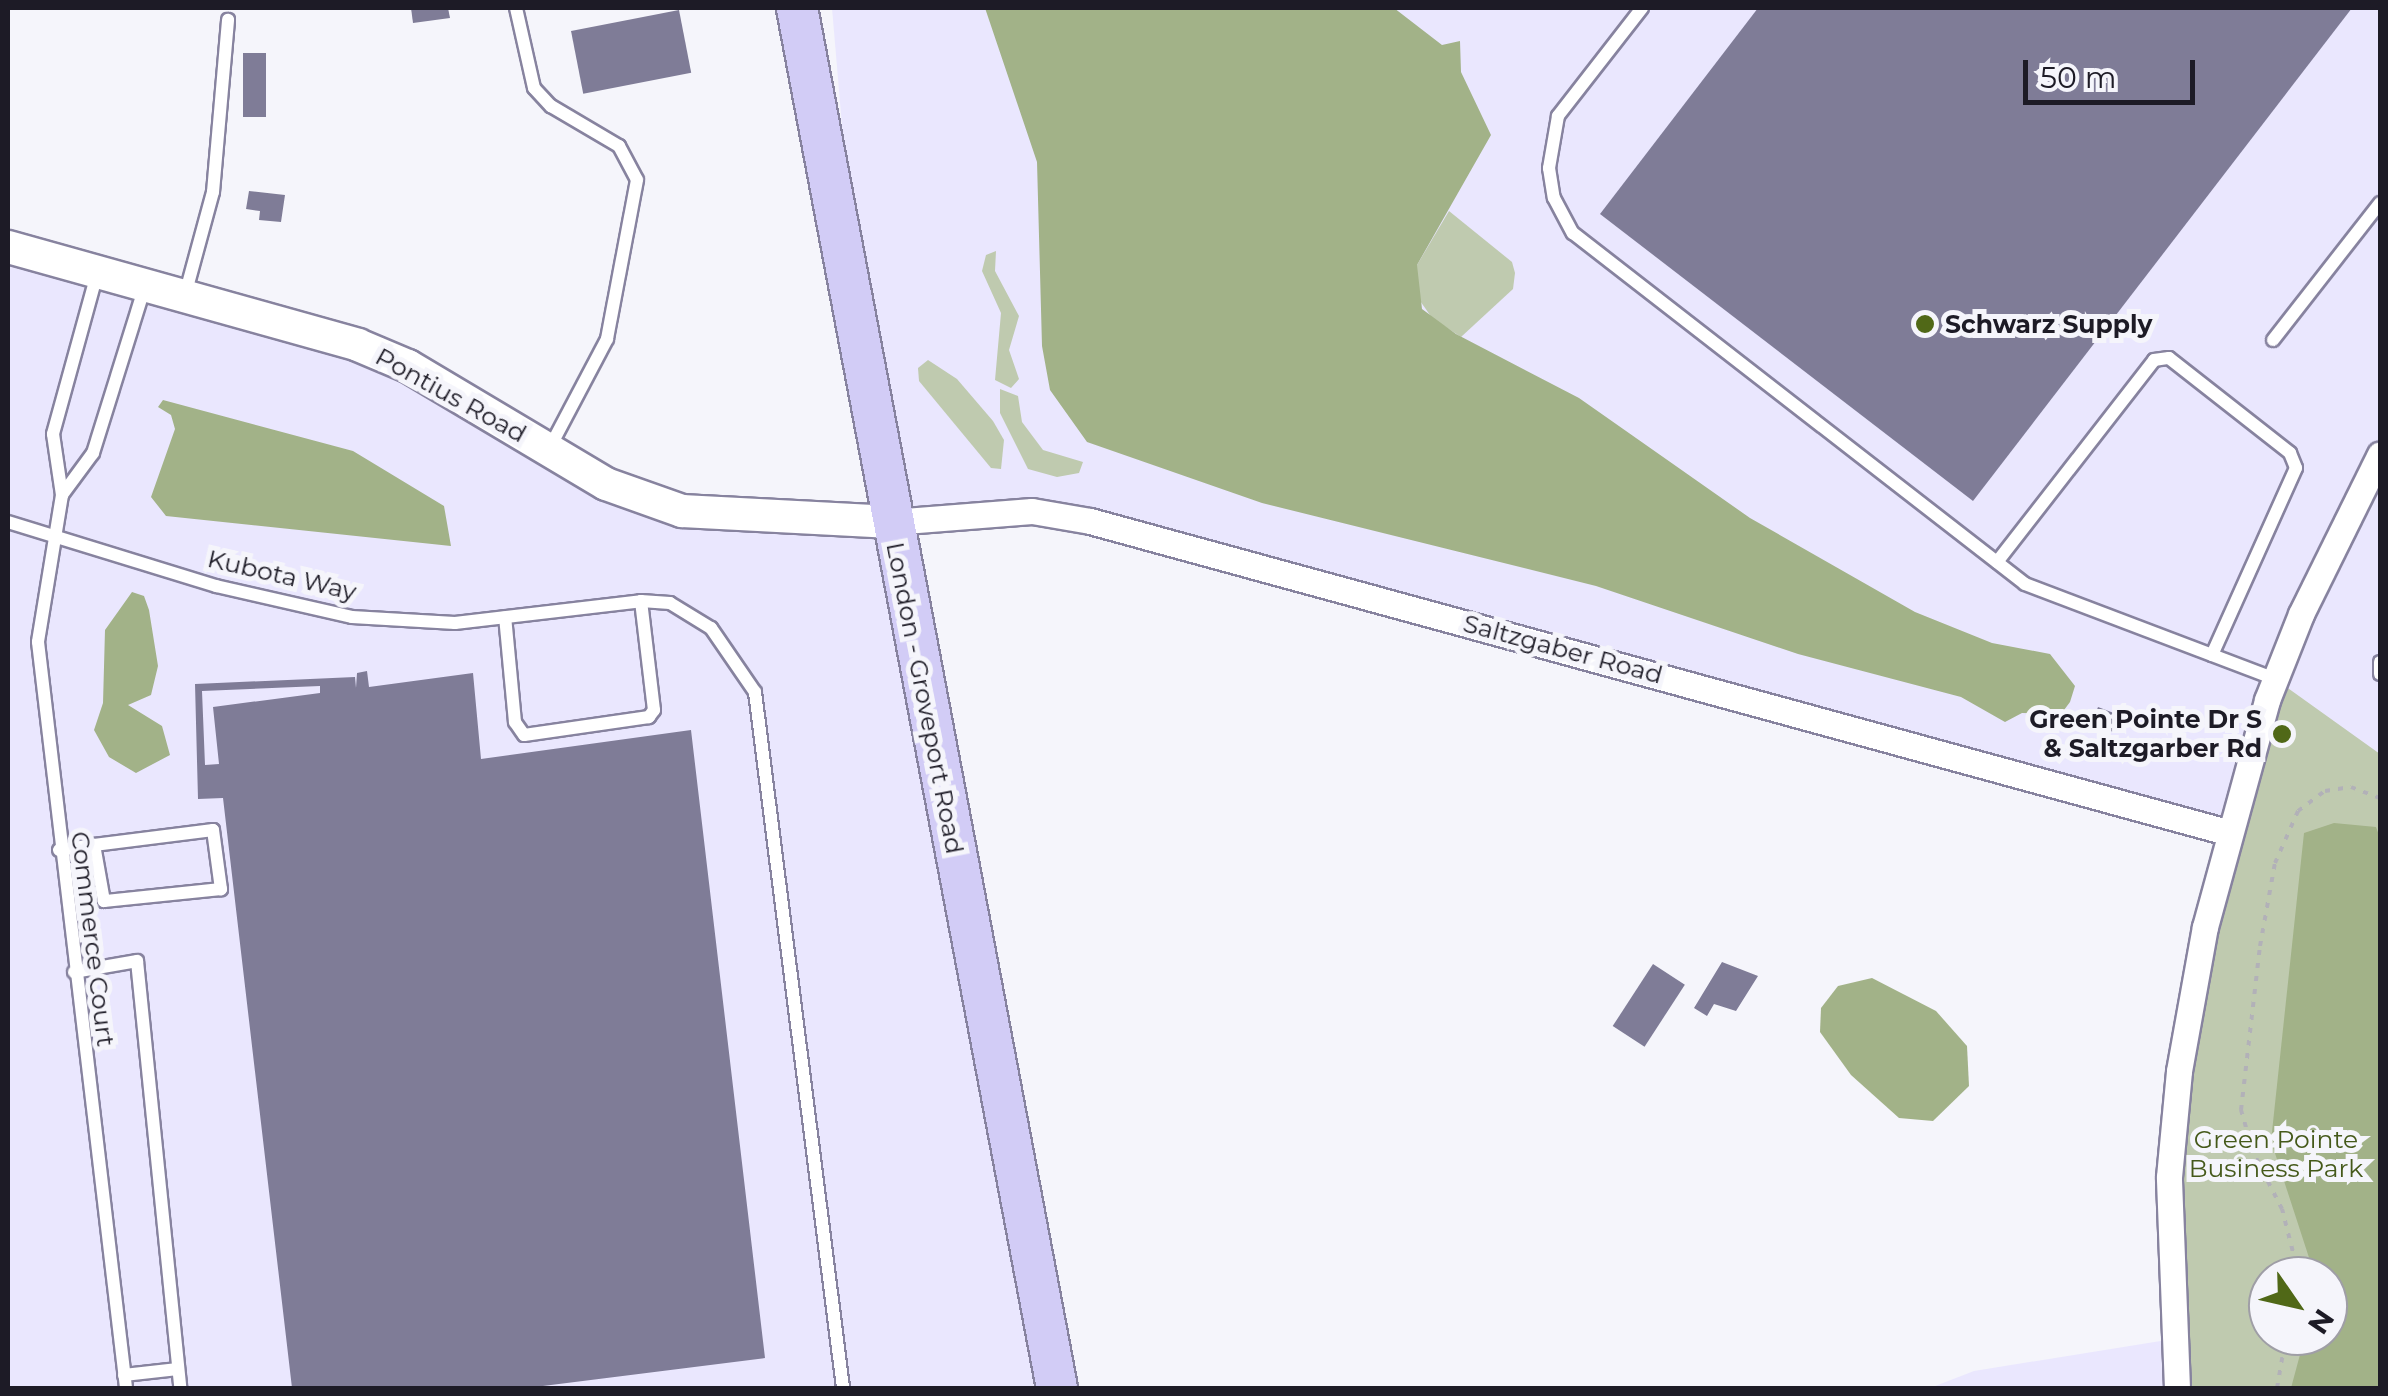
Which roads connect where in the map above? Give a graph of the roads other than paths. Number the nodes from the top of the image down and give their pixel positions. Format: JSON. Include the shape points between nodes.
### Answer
{"nodes":[{"id":1,"x":516,"y":8,"type":"edge"},
{"id":2,"x":797,"y":8,"type":"edge"},
{"id":3,"x":1642,"y":8,"type":"edge"},
{"id":4,"x":228,"y":20,"type":"dead end"},
{"id":5,"x":2380,"y":203,"type":"edge"},
{"id":6,"x":8,"y":247,"type":"edge"},
{"id":7,"x":97,"y":272,"type":"junction"},
{"id":8,"x":146,"y":284,"type":"junction"},
{"id":9,"x":185,"y":295,"type":"junction"},
{"id":10,"x":2273,"y":340,"type":"dead end"},
{"id":11,"x":548,"y":450,"type":"junction"},
{"id":12,"x":2380,"y":454,"type":"edge"},
{"id":13,"x":62,"y":495,"type":"junction"},
{"id":14,"x":8,"y":522,"type":"edge"},
{"id":15,"x":892,"y":522,"type":"junction"},
{"id":16,"x":56,"y":532,"type":"junction"},
{"id":17,"x":1998,"y":562,"type":"junction"},
{"id":18,"x":641,"y":602,"type":"junction"},
{"id":19,"x":504,"y":617,"type":"junction"},
{"id":20,"x":2212,"y":655,"type":"junction"},
{"id":21,"x":2380,"y":662,"type":"edge"},
{"id":22,"x":2380,"y":674,"type":"edge"},
{"id":23,"x":2275,"y":679,"type":"junction"},
{"id":24,"x":2227,"y":832,"type":"junction"},
{"id":25,"x":94,"y":845,"type":"junction"},
{"id":26,"x":60,"y":850,"type":"junction"},
{"id":27,"x":74,"y":972,"type":"junction"},
{"id":28,"x":178,"y":1369,"type":"junction"},
{"id":29,"x":125,"y":1382,"type":"edge"},
{"id":30,"x":180,"y":1388,"type":"edge"},
{"id":31,"x":843,"y":1388,"type":"edge"},
{"id":32,"x":1057,"y":1388,"type":"edge"},
{"id":33,"x":2176,"y":1388,"type":"edge"}],
"edges":[{"from":1,"to":11,"type":"lane","via":[[534,88],[550,106],[619,146],[637,180],[607,339]]},
{"from":2,"to":15,"type":"main road","name":"London - Groveport Road"},
{"from":3,"to":17,"type":"lane","via":[[1558,116],[1549,168],[1572,233]]},
{"from":4,"to":9,"type":"lane","via":[[212,192]]},
{"from":5,"to":10,"type":"lane"},
{"from":6,"to":7,"type":"street","name":"Pontius Road"},
{"from":7,"to":8,"type":"street","name":"Pontius Road"},
{"from":7,"to":13,"type":"lane","name":"Commerce Court","via":[[53,434]]},
{"from":8,"to":9,"type":"street","name":"Pontius Road"},
{"from":8,"to":13,"type":"lane","name":"Commerce Court","via":[[93,453]]},
{"from":9,"to":11,"type":"street","name":"Pontius Road","via":[[408,366]]},
{"from":11,"to":15,"type":"street","name":"Pontius Road","via":[[606,484],[682,512]]},
{"from":12,"to":23,"type":"street"},
{"from":13,"to":16,"type":"lane","name":"Commerce Court"},
{"from":14,"to":16,"type":"lane","name":"Kubota Way"},
{"from":15,"to":24,"type":"street","name":"Saltzgaber Road","via":[[1032,511],[1090,521]]},
{"from":15,"to":32,"type":"main road","name":"London - Groveport Road"},
{"from":16,"to":19,"type":"lane","name":"Kubota Way","via":[[216,586],[352,616],[455,623]]},
{"from":16,"to":26,"type":"lane","name":"Commerce Court","via":[[38,642]]},
{"from":17,"to":20,"type":"lane","via":[[2044,593]]},
{"from":17,"to":20,"type":"lane","via":[[2154,360],[2168,358],[2290,453],[2296,468]]},
{"from":18,"to":19,"type":"lane","name":"Kubota Way"},
{"from":18,"to":19,"type":"lane","via":[[654,710],[649,716],[524,734],[514,722]]},
{"from":18,"to":31,"type":"lane","via":[[670,603],[711,628],[754,692]]},
{"from":20,"to":23,"type":"lane"},
{"from":21,"to":22,"type":"lane"},
{"from":23,"to":24,"type":"street"},
{"from":24,"to":33,"type":"street","via":[[2179,1071],[2171,1159]]},
{"from":25,"to":25,"type":"lane","via":[[214,830],[221,889],[104,901]]},
{"from":25,"to":26,"type":"lane"},
{"from":26,"to":27,"type":"lane","name":"Commerce Court"},
{"from":27,"to":28,"type":"lane","via":[[137,962]]},
{"from":27,"to":29,"type":"lane","name":"Commerce Court"},
{"from":28,"to":29,"type":"lane"},
{"from":28,"to":30,"type":"lane"}]}
